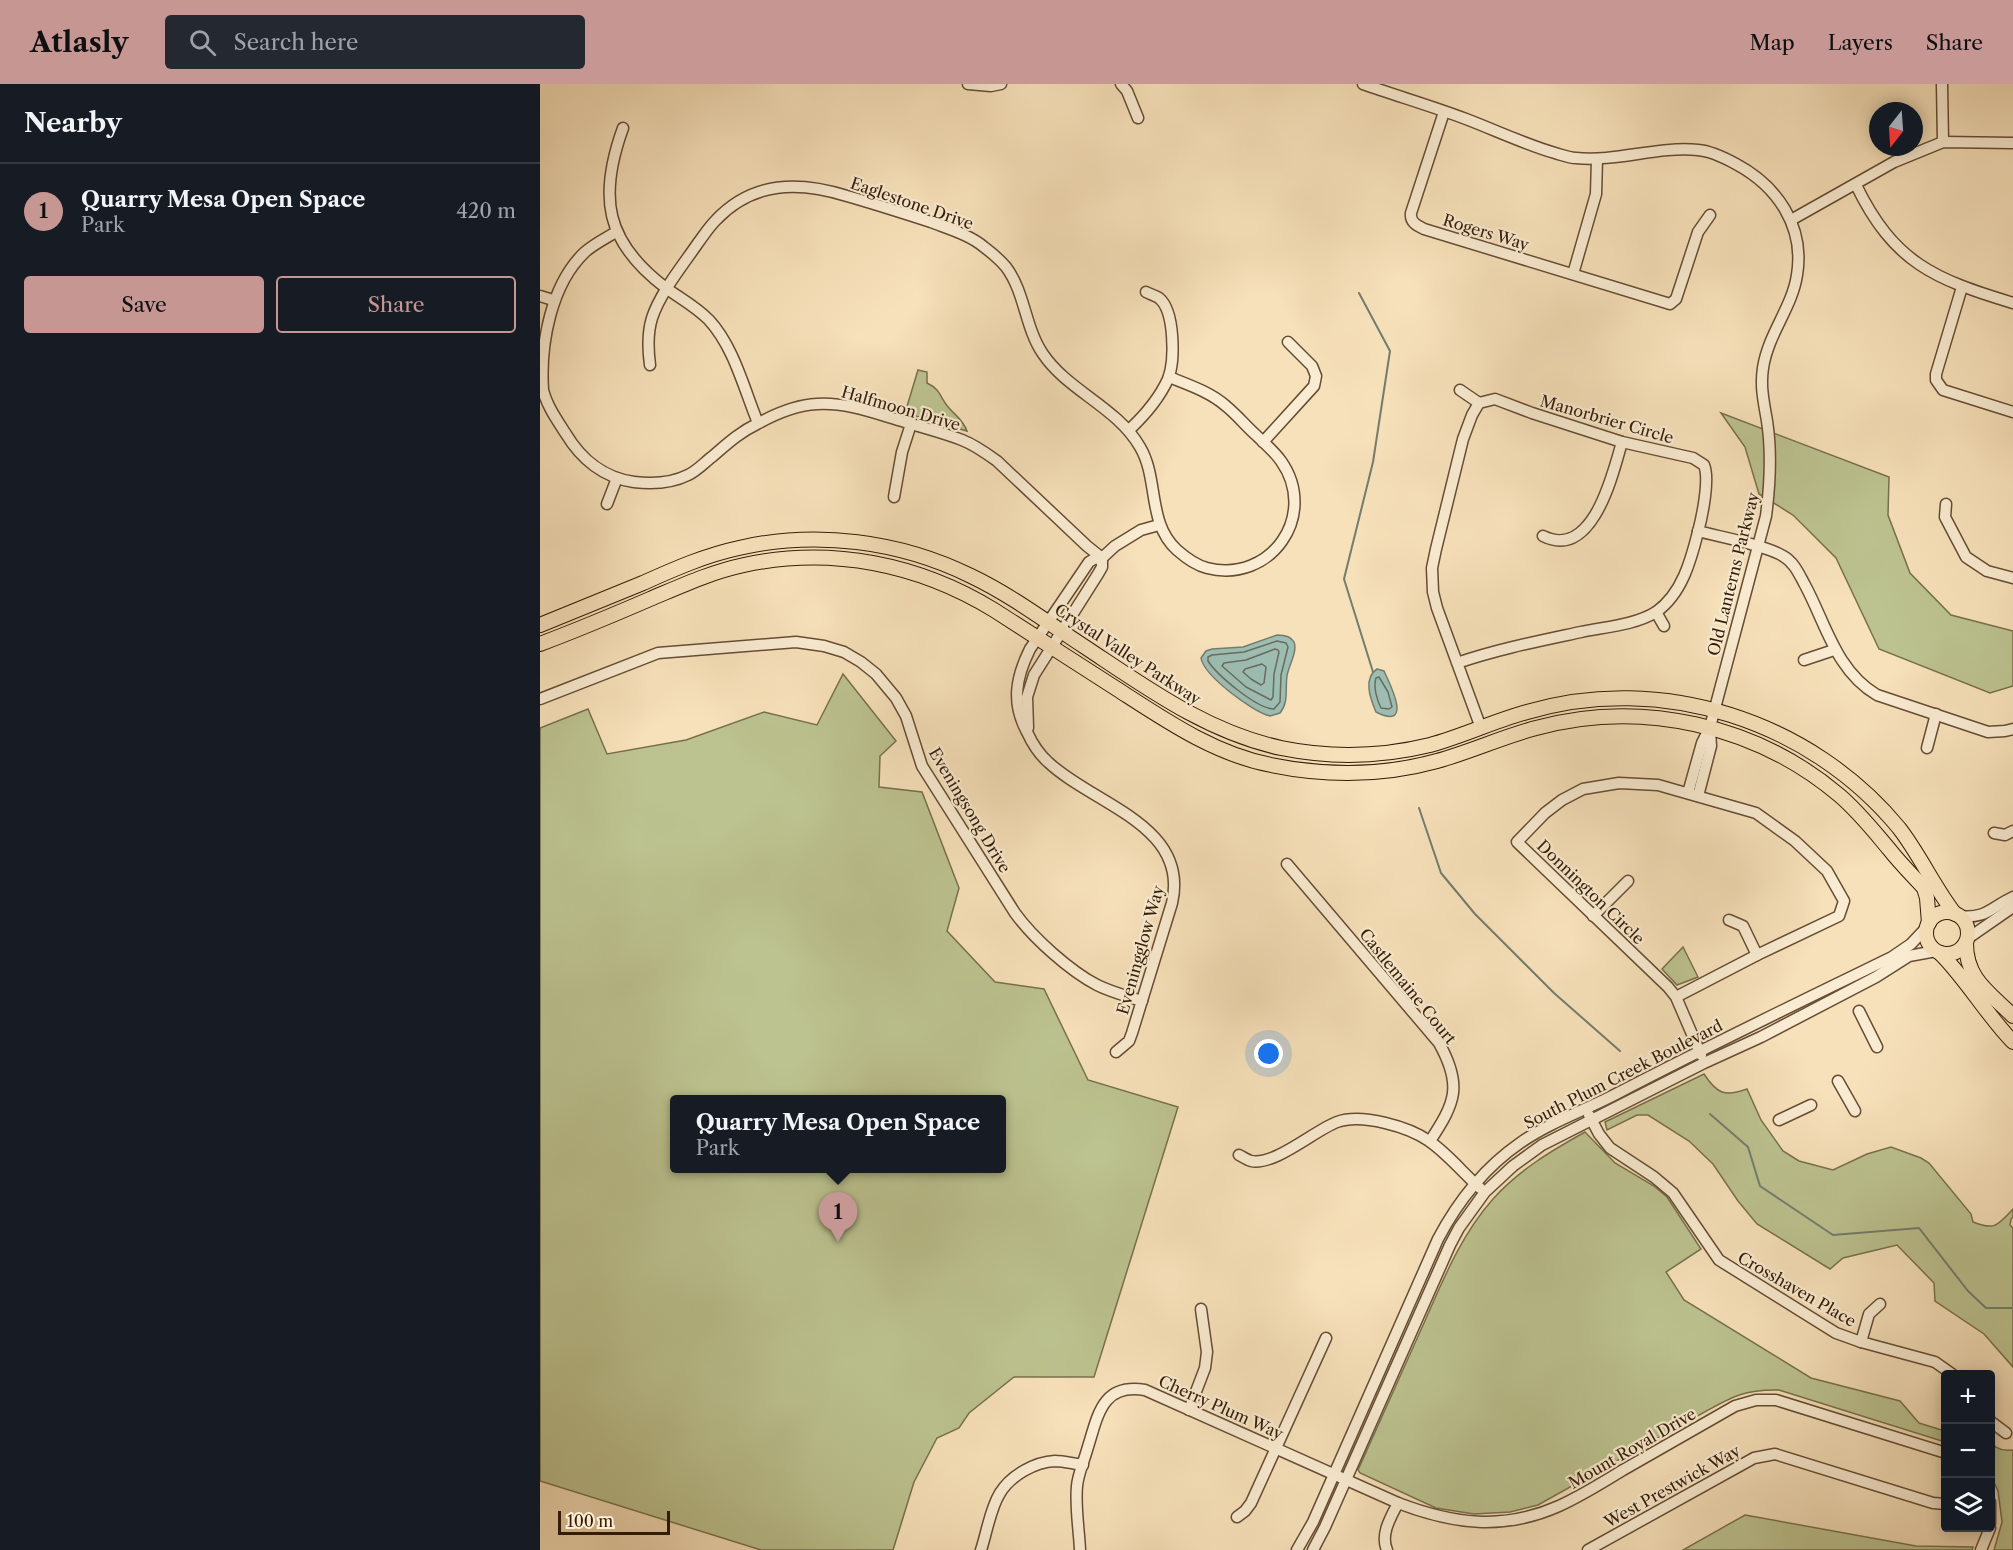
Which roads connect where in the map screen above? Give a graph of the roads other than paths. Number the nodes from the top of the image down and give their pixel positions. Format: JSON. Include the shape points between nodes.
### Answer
{"nodes":[{"id":1,"x":968,"y":84,"type":"edge"},
{"id":2,"x":1001,"y":84,"type":"edge"},
{"id":3,"x":1121,"y":84,"type":"edge"},
{"id":4,"x":1362,"y":84,"type":"edge"},
{"id":5,"x":1942,"y":84,"type":"edge"},
{"id":6,"x":1444,"y":111,"type":"junction"},
{"id":7,"x":1138,"y":118,"type":"dead end"},
{"id":8,"x":623,"y":128,"type":"dead end"},
{"id":9,"x":1943,"y":142,"type":"junction"},
{"id":10,"x":2013,"y":142,"type":"edge"},
{"id":11,"x":1597,"y":159,"type":"junction"},
{"id":12,"x":1856,"y":185,"type":"junction"},
{"id":13,"x":1710,"y":214,"type":"dead end"},
{"id":14,"x":1791,"y":220,"type":"junction"},
{"id":15,"x":616,"y":232,"type":"junction"},
{"id":16,"x":1572,"y":274,"type":"junction"},
{"id":17,"x":1962,"y":287,"type":"junction"},
{"id":18,"x":667,"y":289,"type":"junction"},
{"id":19,"x":1146,"y":292,"type":"dead end"},
{"id":20,"x":540,"y":296,"type":"edge"},
{"id":21,"x":553,"y":300,"type":"junction"},
{"id":22,"x":2013,"y":303,"type":"edge"},
{"id":23,"x":1288,"y":342,"type":"dead end"},
{"id":24,"x":650,"y":365,"type":"dead end"},
{"id":25,"x":1169,"y":377,"type":"junction"},
{"id":26,"x":1460,"y":390,"type":"dead end"},
{"id":27,"x":1479,"y":403,"type":"junction"},
{"id":28,"x":2013,"y":412,"type":"edge"},
{"id":29,"x":758,"y":423,"type":"junction"},
{"id":30,"x":911,"y":424,"type":"junction"},
{"id":31,"x":1129,"y":430,"type":"junction"},
{"id":32,"x":1263,"y":442,"type":"junction"},
{"id":33,"x":1622,"y":442,"type":"junction"},
{"id":34,"x":617,"y":478,"type":"junction"},
{"id":35,"x":894,"y":497,"type":"dead end"},
{"id":36,"x":607,"y":504,"type":"dead end"},
{"id":37,"x":1946,"y":504,"type":"dead end"},
{"id":38,"x":1159,"y":525,"type":"junction"},
{"id":39,"x":1698,"y":531,"type":"junction"},
{"id":40,"x":1543,"y":536,"type":"dead end"},
{"id":41,"x":1758,"y":547,"type":"junction"},
{"id":42,"x":1102,"y":558,"type":"junction"},
{"id":43,"x":2013,"y":578,"type":"edge"},
{"id":44,"x":1656,"y":612,"type":"junction"},
{"id":45,"x":1048,"y":622,"type":"junction"},
{"id":46,"x":540,"y":625,"type":"edge"},
{"id":47,"x":1664,"y":626,"type":"dead end"},
{"id":48,"x":1061,"y":631,"type":"junction"},
{"id":49,"x":1037,"y":637,"type":"junction"},
{"id":50,"x":540,"y":644,"type":"edge"},
{"id":51,"x":1051,"y":646,"type":"junction"},
{"id":52,"x":1834,"y":650,"type":"junction"},
{"id":53,"x":1804,"y":660,"type":"dead end"},
{"id":54,"x":1457,"y":663,"type":"junction"},
{"id":55,"x":540,"y":699,"type":"edge"},
{"id":56,"x":1715,"y":709,"type":"junction"},
{"id":57,"x":1936,"y":714,"type":"junction"},
{"id":58,"x":1710,"y":727,"type":"junction"},
{"id":59,"x":1480,"y":728,"type":"junction"},
{"id":60,"x":2013,"y":729,"type":"edge"},
{"id":61,"x":1029,"y":737,"type":"junction"},
{"id":62,"x":1927,"y":748,"type":"dead end"},
{"id":63,"x":1693,"y":794,"type":"junction"},
{"id":64,"x":2013,"y":831,"type":"edge"},
{"id":65,"x":1994,"y":833,"type":"dead end"},
{"id":66,"x":1287,"y":864,"type":"dead end"},
{"id":67,"x":1628,"y":881,"type":"dead end"},
{"id":68,"x":2013,"y":897,"type":"edge"},
{"id":69,"x":2013,"y":907,"type":"edge"},
{"id":70,"x":1957,"y":915,"type":"junction"},
{"id":71,"x":1593,"y":916,"type":"junction"},
{"id":72,"x":1729,"y":920,"type":"dead end"},
{"id":73,"x":1929,"y":924,"type":"junction"},
{"id":74,"x":1967,"y":941,"type":"junction"},
{"id":75,"x":1938,"y":952,"type":"junction"},
{"id":76,"x":1757,"y":955,"type":"junction"},
{"id":77,"x":1676,"y":997,"type":"junction"},
{"id":78,"x":1142,"y":1001,"type":"junction"},
{"id":79,"x":1859,"y":1011,"type":"dead end"},
{"id":80,"x":2013,"y":1016,"type":"edge"},
{"id":81,"x":2013,"y":1042,"type":"edge"},
{"id":82,"x":1877,"y":1047,"type":"dead end"},
{"id":83,"x":1699,"y":1050,"type":"junction"},
{"id":84,"x":1116,"y":1052,"type":"dead end"},
{"id":85,"x":1704,"y":1063,"type":"junction"},
{"id":86,"x":1838,"y":1081,"type":"dead end"},
{"id":87,"x":1811,"y":1105,"type":"dead end"},
{"id":88,"x":1585,"y":1110,"type":"junction"},
{"id":89,"x":1855,"y":1111,"type":"dead end"},
{"id":90,"x":1592,"y":1120,"type":"junction"},
{"id":91,"x":1779,"y":1120,"type":"dead end"},
{"id":92,"x":1430,"y":1141,"type":"junction"},
{"id":93,"x":1239,"y":1155,"type":"dead end"},
{"id":94,"x":1475,"y":1183,"type":"junction"},
{"id":95,"x":1485,"y":1192,"type":"junction"},
{"id":96,"x":1880,"y":1304,"type":"dead end"},
{"id":97,"x":1201,"y":1309,"type":"dead end"},
{"id":98,"x":1326,"y":1338,"type":"dead end"},
{"id":99,"x":1861,"y":1342,"type":"junction"},
{"id":100,"x":1946,"y":1370,"type":"edge"},
{"id":101,"x":1189,"y":1410,"type":"junction"},
{"id":102,"x":1994,"y":1424,"type":"edge"},
{"id":103,"x":2006,"y":1433,"type":"dead end"},
{"id":104,"x":1276,"y":1449,"type":"junction"},
{"id":105,"x":1941,"y":1451,"type":"edge"},
{"id":106,"x":1083,"y":1465,"type":"junction"},
{"id":107,"x":1334,"y":1473,"type":"junction"},
{"id":108,"x":1346,"y":1479,"type":"junction"},
{"id":109,"x":1398,"y":1503,"type":"junction"},
{"id":110,"x":1941,"y":1504,"type":"edge"},
{"id":111,"x":1237,"y":1517,"type":"dead end"},
{"id":112,"x":1987,"y":1532,"type":"edge"},
{"id":113,"x":981,"y":1550,"type":"edge"},
{"id":114,"x":1080,"y":1550,"type":"edge"},
{"id":115,"x":1297,"y":1550,"type":"edge"},
{"id":116,"x":1313,"y":1550,"type":"edge"},
{"id":117,"x":1387,"y":1550,"type":"edge"},
{"id":118,"x":1588,"y":1550,"type":"edge"},
{"id":119,"x":1980,"y":1550,"type":"edge"}],
"edges":[{"from":1,"to":2,"type":"street"},
{"from":3,"to":7,"type":"street"},
{"from":4,"to":6,"type":"street","name":"Old Lanterns Parkway"},
{"from":5,"to":9,"type":"street"},
{"from":6,"to":11,"type":"street","name":"Old Lanterns Parkway","via":[[1538,148],[1574,158]]},
{"from":6,"to":16,"type":"street","name":"Rogers Way","via":[[1413,207],[1413,222],[1424,229]]},
{"from":8,"to":15,"type":"street","via":[[609,176]]},
{"from":9,"to":10,"type":"street"},
{"from":9,"to":12,"type":"street","via":[[1894,162]]},
{"from":11,"to":14,"type":"street","name":"Old Lanterns Parkway","via":[[1674,149],[1701,150],[1751,172],[1770,188]]},
{"from":11,"to":16,"type":"street","via":[[1596,194]]},
{"from":12,"to":14,"type":"street"},
{"from":12,"to":17,"type":"street","via":[[1885,234],[1933,273]]},
{"from":13,"to":16,"type":"street","name":"Rogers Way","via":[[1698,232],[1672,304]]},
{"from":14,"to":41,"type":"street","name":"Old Lanterns Parkway","via":[[1798,257],[1795,287],[1768,345],[1762,369],[1770,463],[1769,494]]},
{"from":15,"to":18,"type":"street","via":[[642,269]]},
{"from":15,"to":21,"type":"street","name":"Halfmoon Drive","via":[[586,250],[569,270]]},
{"from":17,"to":22,"type":"street"},
{"from":17,"to":28,"type":"street","via":[[1936,380],[1944,390]]},
{"from":18,"to":24,"type":"street","name":"Eaglestone Drive","via":[[651,319]]},
{"from":18,"to":29,"type":"street","via":[[691,303],[724,339]]},
{"from":18,"to":31,"type":"street","name":"Eaglestone Drive","via":[[714,222],[728,208],[761,191],[799,185],[890,209],[956,231],[983,245],[1007,268],[1041,352],[1056,371]]},
{"from":19,"to":25,"type":"street","via":[[1160,299],[1168,314],[1172,333]]},
{"from":20,"to":21,"type":"street"},
{"from":21,"to":34,"type":"street","name":"Halfmoon Drive","via":[[541,344],[540,369],[550,410],[580,454]]},
{"from":23,"to":32,"type":"street","via":[[1312,366],[1316,376],[1314,387]]},
{"from":25,"to":31,"type":"street","via":[[1147,414]]},
{"from":25,"to":32,"type":"street","name":"Eaglestone Drive","via":[[1225,405]]},
{"from":26,"to":27,"type":"street"},
{"from":27,"to":33,"type":"street","name":"Manorbrier Circle","via":[[1495,399]]},
{"from":27,"to":54,"type":"street","via":[[1463,439],[1432,568],[1437,608]]},
{"from":29,"to":30,"type":"street","name":"Halfmoon Drive","via":[[792,408],[833,404]]},
{"from":29,"to":34,"type":"street","name":"Halfmoon Drive","via":[[688,475],[651,483]]},
{"from":30,"to":35,"type":"street"},
{"from":30,"to":42,"type":"street","name":"Halfmoon Drive","via":[[980,449]]},
{"from":31,"to":38,"type":"street","name":"Eaglestone Drive","via":[[1148,465]]},
{"from":32,"to":38,"type":"street","name":"Eaglestone Drive","via":[[1281,461],[1294,503],[1286,535],[1266,558],[1236,570],[1218,571],[1201,566],[1170,544]]},
{"from":33,"to":39,"type":"street","name":"Manorbrier Circle","via":[[1693,458],[1704,465],[1706,477]]},
{"from":33,"to":40,"type":"street","via":[[1606,494],[1585,528],[1565,540]]},
{"from":34,"to":36,"type":"street"},
{"from":37,"to":43,"type":"street","via":[[1945,517],[1966,557],[1987,571]]},
{"from":38,"to":42,"type":"street","name":"Eveningglow Way","via":[[1127,538]]},
{"from":39,"to":41,"type":"street"},
{"from":39,"to":44,"type":"street","name":"Manorbrier Circle","via":[[1688,570],[1670,599]]},
{"from":41,"to":52,"type":"street","via":[[1784,556],[1797,568]]},
{"from":41,"to":56,"type":"street","name":"Old Lanterns Parkway"},
{"from":42,"to":45,"type":"street","name":"Eveningglow Way","via":[[1094,559],[1082,570]]},
{"from":42,"to":48,"type":"street","via":[[1102,567]]},
{"from":44,"to":47,"type":"street"},
{"from":44,"to":54,"type":"street","name":"Manorbrier Circle","via":[[1633,622]]},
{"from":45,"to":46,"type":"main road","name":"Crystal Valley Parkway","via":[[981,581],[938,561],[879,545],[818,540],[779,541],[718,553]]},
{"from":45,"to":48,"type":"main road","name":"Crystal Valley Parkway"},
{"from":45,"to":49,"type":"street","name":"Eveningglow Way"},
{"from":48,"to":51,"type":"street"},
{"from":48,"to":59,"type":"main road","name":"Crystal Valley Parkway","via":[[1164,700],[1242,737],[1282,748],[1340,755],[1390,753]]},
{"from":49,"to":50,"type":"main road","via":[[980,601],[931,578],[875,563],[818,558],[762,562],[706,576]]},
{"from":49,"to":51,"type":"main road"},
{"from":49,"to":61,"type":"street","name":"Eveningglow Way","via":[[1016,689],[1019,716]]},
{"from":51,"to":58,"type":"main road","via":[[1196,738],[1254,761],[1310,770],[1366,772],[1413,766],[1574,719],[1641,716]]},
{"from":51,"to":61,"type":"street","via":[[1030,684],[1026,710]]},
{"from":52,"to":53,"type":"street"},
{"from":52,"to":57,"type":"street","via":[[1864,687]]},
{"from":54,"to":59,"type":"street"},
{"from":55,"to":78,"type":"street","name":"Eveningsong Drive","via":[[658,653],[796,642],[844,652],[876,674],[896,698],[922,766],[1027,928],[1082,976]]},
{"from":56,"to":58,"type":"street","name":"Old Lanterns Parkway"},
{"from":56,"to":59,"type":"main road","name":"Crystal Valley Parkway","via":[[1659,700],[1595,699],[1530,711]]},
{"from":56,"to":70,"type":"main road","name":"Crystal Valley Parkway","via":[[1798,744],[1864,792],[1907,839],[1942,898]]},
{"from":57,"to":60,"type":"street","via":[[1988,732]]},
{"from":57,"to":62,"type":"street"},
{"from":58,"to":63,"type":"street","name":"Old Lanterns Parkway","via":[[1702,743]]},
{"from":58,"to":73,"type":"main road","via":[[1789,759],[1840,796],[1924,888]]},
{"from":61,"to":78,"type":"street","name":"Eveningglow Way","via":[[1048,763],[1149,831],[1170,858],[1174,895]]},
{"from":63,"to":71,"type":"street","name":"Donnington Circle","via":[[1658,785],[1619,783],[1583,789],[1545,813],[1517,842]]},
{"from":63,"to":76,"type":"street","name":"Donnington Circle","via":[[1756,813],[1827,871],[1844,901],[1839,916]]},
{"from":64,"to":65,"type":"street","via":[[2005,835]]},
{"from":66,"to":92,"type":"street","name":"Castlemaine Court","via":[[1439,1043],[1450,1064],[1452,1099]]},
{"from":67,"to":71,"type":"street"},
{"from":68,"to":70,"type":"street","via":[[1983,915]]},
{"from":69,"to":74,"type":"street"},
{"from":70,"to":73,"type":"main road","via":[[1939,914]]},
{"from":70,"to":74,"type":"main road","via":[[1967,926]]},
{"from":71,"to":77,"type":"street","name":"Donnington Circle"},
{"from":72,"to":76,"type":"street","via":[[1743,927]]},
{"from":73,"to":75,"type":"main road","via":[[1928,940]]},
{"from":73,"to":83,"type":"street","name":"South Plum Creek Boulevard","via":[[1892,957]]},
{"from":74,"to":75,"type":"main road","via":[[1955,953]]},
{"from":74,"to":80,"type":"main road","via":[[1971,972]]},
{"from":75,"to":81,"type":"main road"},
{"from":75,"to":85,"type":"street","name":"South Plum Creek Boulevard","via":[[1910,956],[1761,1037]]},
{"from":76,"to":77,"type":"street","name":"Donnington Circle"},
{"from":77,"to":83,"type":"street","name":"Donnington Circle"},
{"from":78,"to":84,"type":"street","name":"Eveningglow Way","via":[[1129,1041]]},
{"from":79,"to":82,"type":"street"},
{"from":83,"to":85,"type":"street","name":"Donnington Circle"},
{"from":83,"to":88,"type":"street","name":"South Plum Creek Boulevard"},
{"from":85,"to":90,"type":"street","name":"South Plum Creek Boulevard"},
{"from":86,"to":89,"type":"street"},
{"from":87,"to":91,"type":"street"},
{"from":88,"to":90,"type":"street","name":"Crosshaven Place"},
{"from":88,"to":94,"type":"street","name":"South Plum Creek Boulevard","via":[[1520,1143]]},
{"from":90,"to":95,"type":"street","name":"South Plum Creek Boulevard","via":[[1528,1154]]},
{"from":90,"to":99,"type":"street","name":"Crosshaven Place","via":[[1610,1148],[1673,1192],[1719,1260],[1836,1333]]},
{"from":92,"to":93,"type":"street","via":[[1374,1120],[1357,1119],[1338,1122],[1264,1161],[1250,1161]]},
{"from":92,"to":94,"type":"street"},
{"from":94,"to":95,"type":"street"},
{"from":94,"to":107,"type":"street","name":"South Plum Creek Boulevard","via":[[1438,1239]]},
{"from":95,"to":108,"type":"street","name":"South Plum Creek Boulevard","via":[[1450,1245]]},
{"from":96,"to":99,"type":"street","via":[[1869,1314]]},
{"from":97,"to":101,"type":"street","via":[[1207,1352]]},
{"from":98,"to":104,"type":"street"},
{"from":99,"to":100,"type":"street","name":"Crosshaven Place","via":[[1927,1359]]},
{"from":101,"to":104,"type":"street","name":"Cherry Plum Way"},
{"from":101,"to":106,"type":"street","name":"Cherry Plum Way","via":[[1145,1389],[1129,1387],[1116,1392],[1105,1400],[1099,1412]]},
{"from":102,"to":103,"type":"street"},
{"from":104,"to":107,"type":"street","name":"Cherry Plum Way"},
{"from":104,"to":111,"type":"street","via":[[1251,1503]]},
{"from":105,"to":109,"type":"street","name":"Mount Royal Drive","via":[[1765,1399],[1735,1406],[1575,1498],[1540,1513],[1505,1521],[1462,1521]]},
{"from":106,"to":113,"type":"street","via":[[1057,1461],[1038,1464],[1010,1481],[994,1505]]},
{"from":106,"to":114,"type":"street","name":"Cherry Plum Way","via":[[1077,1485]]},
{"from":107,"to":108,"type":"street","name":"Mount Royal Drive"},
{"from":107,"to":115,"type":"street","name":"South Plum Creek Boulevard"},
{"from":108,"to":109,"type":"street","name":"Mount Royal Drive"},
{"from":108,"to":116,"type":"street","name":"South Plum Creek Boulevard"},
{"from":109,"to":117,"type":"street","via":[[1385,1533]]},
{"from":110,"to":118,"type":"street","name":"West Prestwick Way","via":[[1775,1454],[1754,1458]]},
{"from":112,"to":119,"type":"street"}]}
